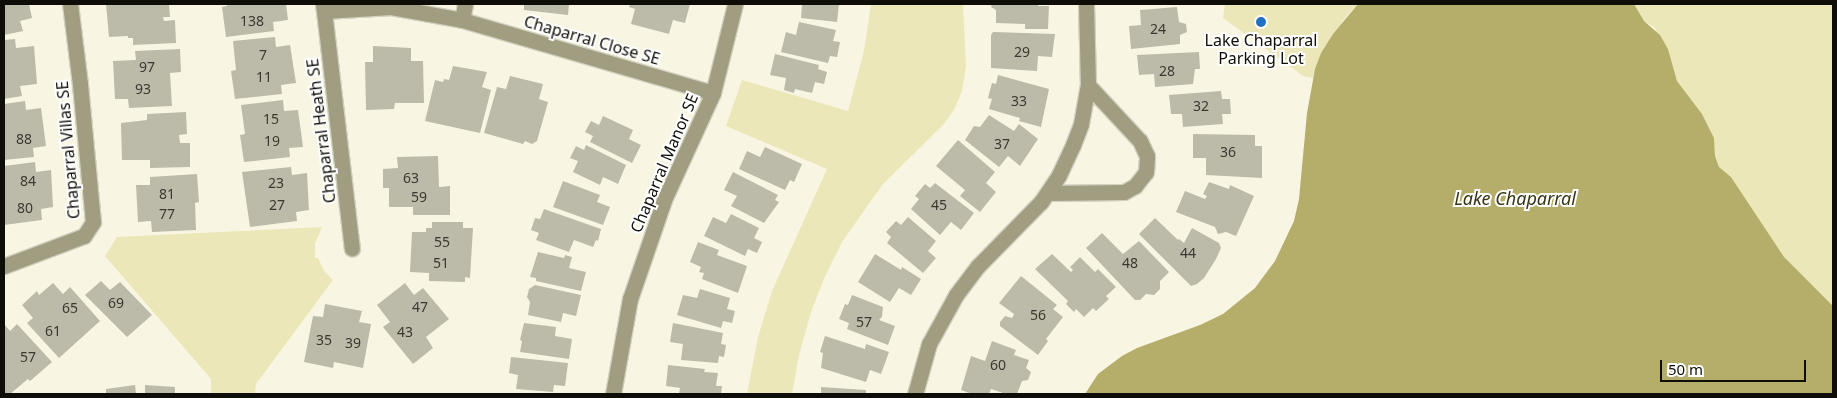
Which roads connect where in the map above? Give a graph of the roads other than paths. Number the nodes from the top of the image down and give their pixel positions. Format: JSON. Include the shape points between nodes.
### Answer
{"nodes":[{"id":1,"x":70,"y":4,"type":"edge"},
{"id":2,"x":465,"y":4,"type":"edge"},
{"id":3,"x":735,"y":4,"type":"edge"},
{"id":4,"x":1086,"y":4,"type":"edge"},
{"id":5,"x":323,"y":7,"type":"edge"},
{"id":6,"x":462,"y":20,"type":"junction"},
{"id":7,"x":1088,"y":85,"type":"junction"},
{"id":8,"x":712,"y":93,"type":"junction"},
{"id":9,"x":1048,"y":193,"type":"junction"},
{"id":10,"x":352,"y":248,"type":"dead end"},
{"id":11,"x":4,"y":266,"type":"edge"},
{"id":12,"x":613,"y":394,"type":"edge"},
{"id":13,"x":915,"y":394,"type":"edge"}],
"edges":[{"from":1,"to":11,"type":"street","name":"Chaparral Villas SE","via":[[94,222],[84,236]]},
{"from":2,"to":6,"type":"street"},
{"from":3,"to":8,"type":"street","name":"Chaparral Manor SE"},
{"from":4,"to":7,"type":"street"},
{"from":5,"to":6,"type":"street","name":"Chaparral Close SE","via":[[391,7]]},
{"from":5,"to":10,"type":"street","name":"Chaparral Heath SE"},
{"from":6,"to":8,"type":"street","name":"Chaparral Close SE"},
{"from":7,"to":9,"type":"street","via":[[1076,139]]},
{"from":7,"to":9,"type":"street","via":[[1140,141],[1148,156],[1146,172],[1135,186],[1124,192]]},
{"from":8,"to":12,"type":"street","name":"Chaparral Manor SE","via":[[664,200],[630,299]]},
{"from":9,"to":13,"type":"street","via":[[978,266],[956,295],[930,344]]}]}
